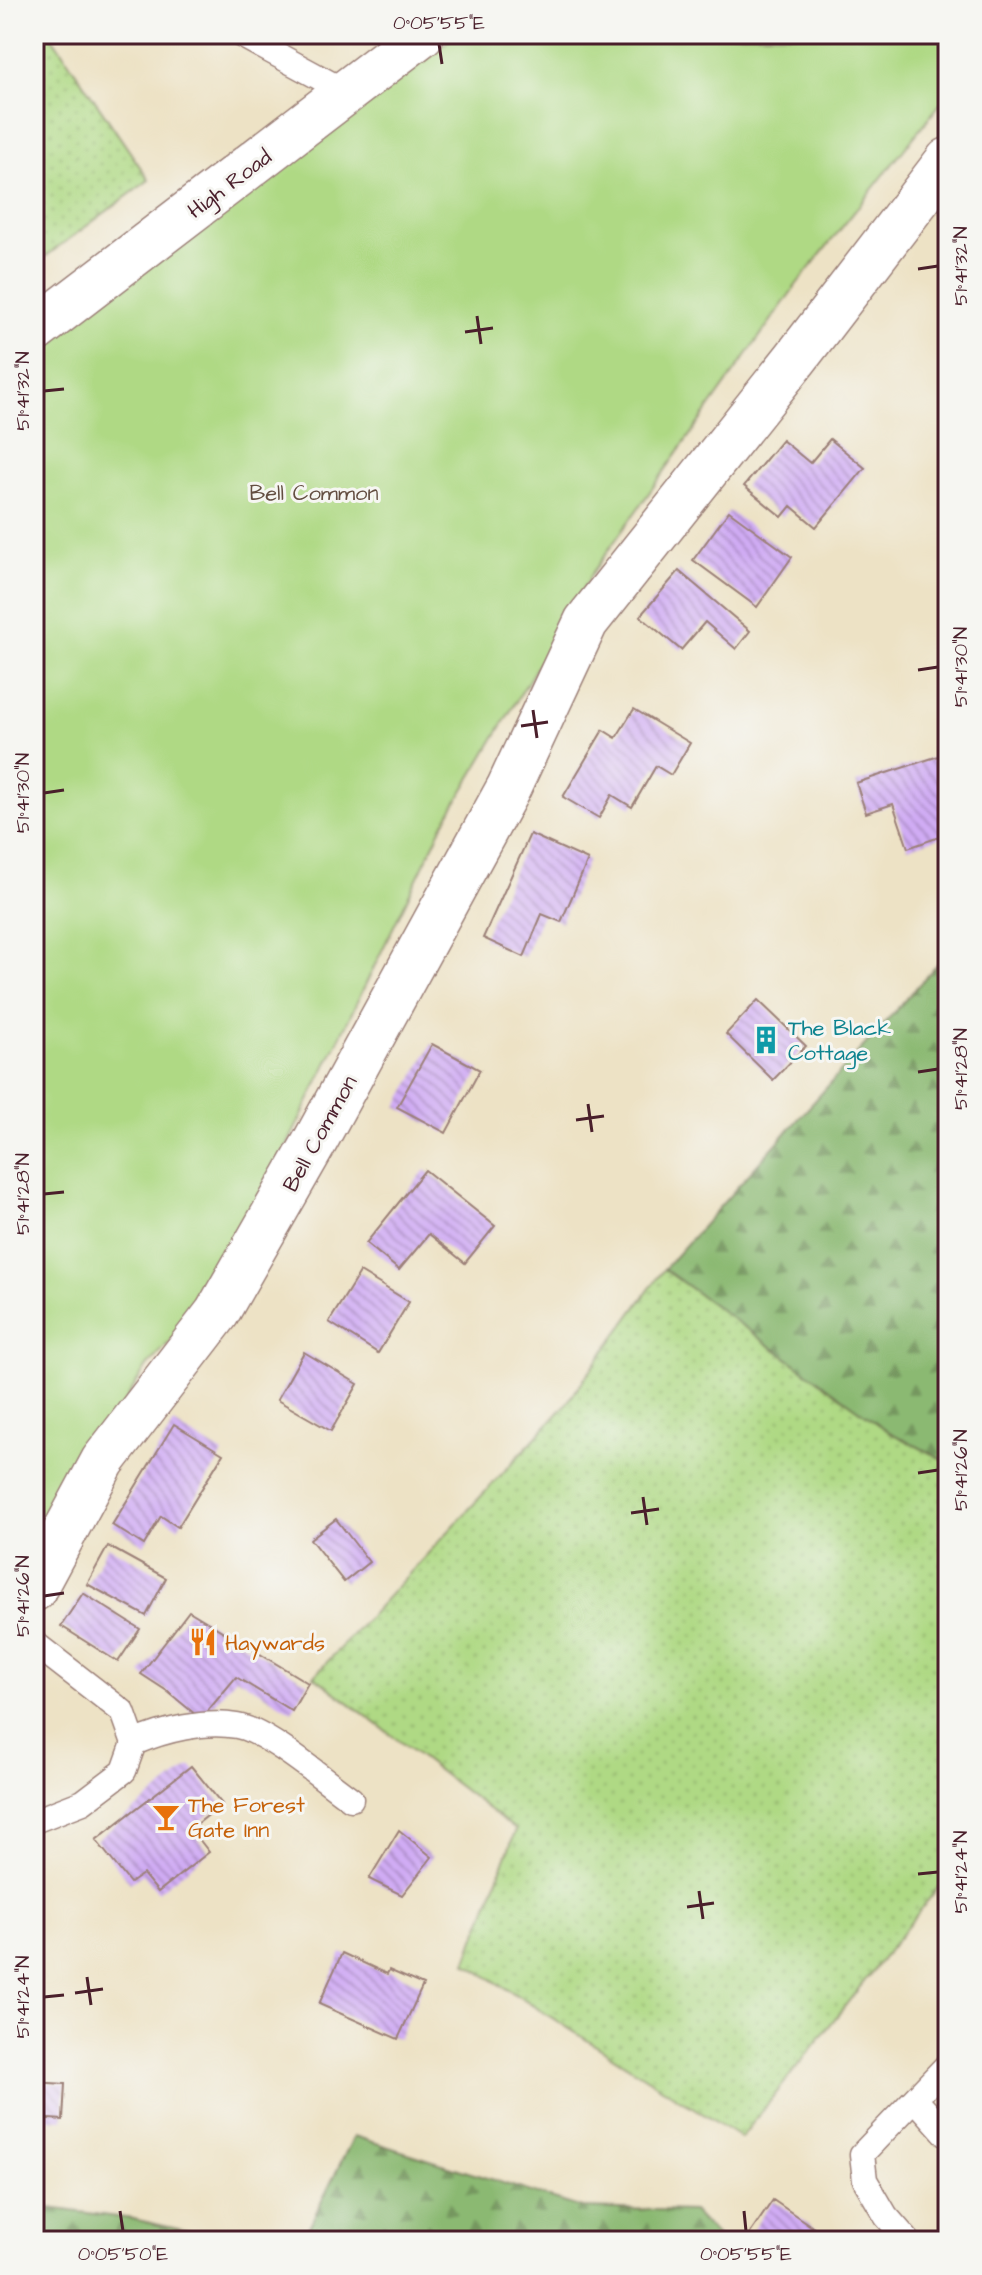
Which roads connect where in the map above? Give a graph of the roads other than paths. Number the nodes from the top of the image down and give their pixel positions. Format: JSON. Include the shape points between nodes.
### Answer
{"nodes":[{"id":1,"x":239,"y":34,"type":"edge"},
{"id":2,"x":422,"y":34,"type":"edge"},
{"id":3,"x":348,"y":93,"type":"junction"},
{"id":4,"x":948,"y":160,"type":"edge"},
{"id":5,"x":34,"y":331,"type":"edge"},
{"id":6,"x":34,"y":1589,"type":"edge"},
{"id":7,"x":34,"y":1643,"type":"edge"},
{"id":8,"x":134,"y":1743,"type":"junction"},
{"id":9,"x":351,"y":1799,"type":"dead end"},
{"id":10,"x":34,"y":1821,"type":"edge"},
{"id":11,"x":948,"y":2064,"type":"edge"},
{"id":12,"x":915,"y":2099,"type":"junction"},
{"id":13,"x":948,"y":2136,"type":"edge"},
{"id":14,"x":908,"y":2241,"type":"edge"}],
"edges":[{"from":1,"to":3,"type":"lane"},
{"from":2,"to":3,"type":"street","name":"High Road"},
{"from":3,"to":5,"type":"street","name":"High Road"},
{"from":4,"to":6,"type":"street","name":"Bell Common","via":[[586,622],[509,787],[291,1184],[217,1313],[103,1461]]},
{"from":7,"to":8,"type":"lane","via":[[123,1712]]},
{"from":8,"to":9,"type":"lane","via":[[165,1730],[238,1726],[261,1736]]},
{"from":8,"to":10,"type":"lane","via":[[124,1771],[83,1802]]},
{"from":11,"to":12,"type":"lane"},
{"from":12,"to":13,"type":"lane"},
{"from":12,"to":14,"type":"lane","via":[[862,2154],[865,2180]]}]}
